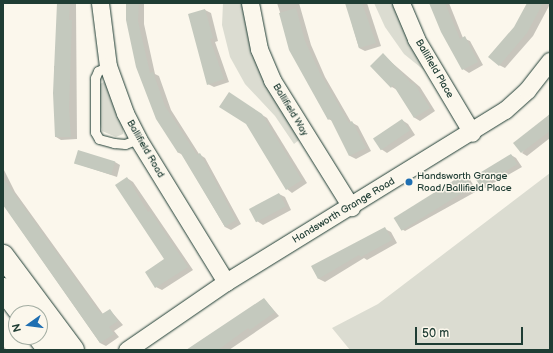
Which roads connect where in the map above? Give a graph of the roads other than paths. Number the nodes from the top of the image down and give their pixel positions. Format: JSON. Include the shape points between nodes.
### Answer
{"nodes":[{"id":1,"x":100,"y":3,"type":"edge"},
{"id":2,"x":250,"y":3,"type":"edge"},
{"id":3,"x":401,"y":3,"type":"edge"},
{"id":4,"x":550,"y":61,"type":"edge"},
{"id":5,"x":108,"y":66,"type":"junction"},
{"id":6,"x":472,"y":133,"type":"junction"},
{"id":7,"x":138,"y":139,"type":"junction"},
{"id":8,"x":351,"y":207,"type":"junction"},
{"id":9,"x":3,"y":256,"type":"edge"},
{"id":10,"x":226,"y":282,"type":"junction"},
{"id":11,"x":3,"y":289,"type":"edge"},
{"id":12,"x":15,"y":305,"type":"edge"},
{"id":13,"x":73,"y":350,"type":"edge"},
{"id":14,"x":127,"y":350,"type":"edge"}],
"edges":[{"from":1,"to":5,"type":"street","name":"Ballifield Road"},
{"from":2,"to":8,"type":"street","name":"Ballifield Way","via":[[260,49],[272,80]]},
{"from":3,"to":6,"type":"street","name":"Ballifield Place","via":[[416,40]]},
{"from":4,"to":6,"type":"street","name":"Handsworth Grange Road","via":[[527,90],[505,110]]},
{"from":5,"to":7,"type":"street","name":"Ballifield Road","via":[[124,113]]},
{"from":5,"to":7,"type":"lane","via":[[98,71],[95,78],[95,132],[99,139],[114,144],[125,144]]},
{"from":6,"to":8,"type":"street","name":"Handsworth Grange Road"},
{"from":7,"to":10,"type":"street","name":"Ballifield Road"},
{"from":8,"to":10,"type":"street","name":"Handsworth Grange Road"},
{"from":9,"to":13,"type":"main road"},
{"from":10,"to":14,"type":"street","name":"Handsworth Grange Road"},
{"from":11,"to":12,"type":"main road"}]}
